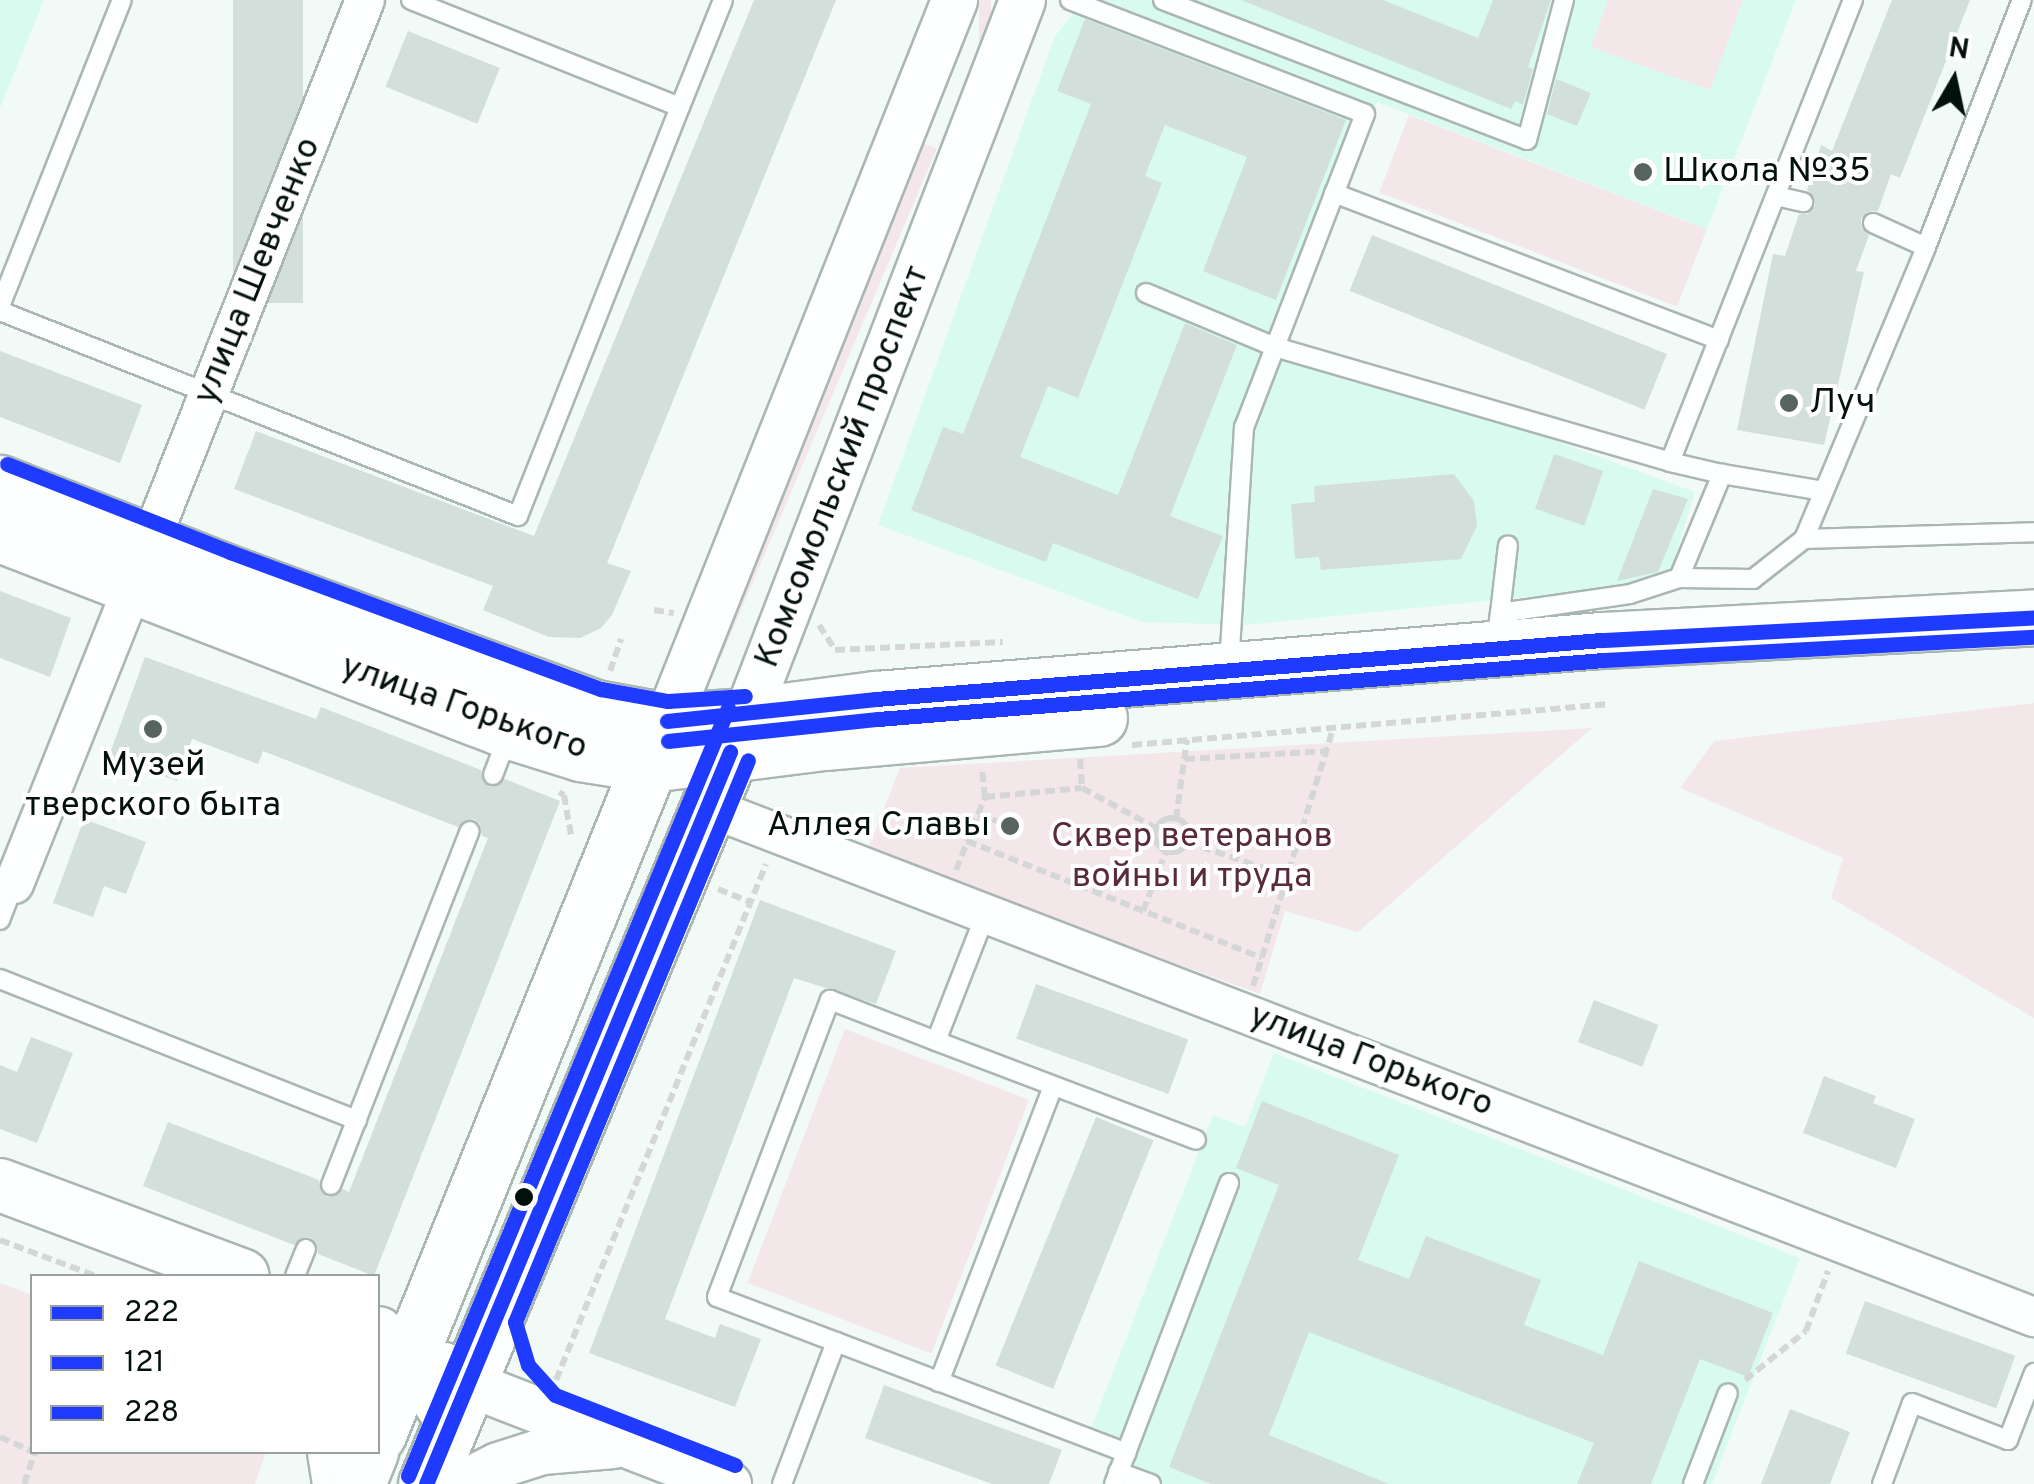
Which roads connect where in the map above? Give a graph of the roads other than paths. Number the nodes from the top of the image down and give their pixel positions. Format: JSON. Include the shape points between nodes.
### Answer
{"nodes":[{"id":1,"x":122,"y":0,"type":"edge"},
{"id":2,"x":366,"y":0,"type":"edge"},
{"id":3,"x":411,"y":0,"type":"edge"},
{"id":4,"x":722,"y":0,"type":"edge"},
{"id":5,"x":954,"y":0,"type":"edge"},
{"id":6,"x":1022,"y":0,"type":"edge"},
{"id":7,"x":1070,"y":0,"type":"edge"},
{"id":8,"x":1162,"y":0,"type":"edge"},
{"id":9,"x":1564,"y":0,"type":"edge"},
{"id":10,"x":1852,"y":0,"type":"edge"},
{"id":11,"x":2022,"y":0,"type":"edge"},
{"id":12,"x":680,"y":107,"type":"junction"},
{"id":13,"x":906,"y":119,"type":"junction"},
{"id":14,"x":968,"y":143,"type":"junction"},
{"id":15,"x":1334,"y":193,"type":"junction"},
{"id":16,"x":1776,"y":196,"type":"junction"},
{"id":17,"x":1803,"y":202,"type":"dead end"},
{"id":18,"x":1873,"y":223,"type":"dead end"},
{"id":19,"x":1926,"y":247,"type":"junction"},
{"id":20,"x":1146,"y":293,"type":"dead end"},
{"id":21,"x":0,"y":308,"type":"edge"},
{"id":22,"x":1719,"y":340,"type":"junction"},
{"id":23,"x":1275,"y":347,"type":"junction"},
{"id":24,"x":209,"y":394,"type":"junction"},
{"id":25,"x":1670,"y":462,"type":"junction"},
{"id":26,"x":1722,"y":474,"type":"junction"},
{"id":27,"x":0,"y":483,"type":"edge"},
{"id":28,"x":1824,"y":491,"type":"junction"},
{"id":29,"x":2034,"y":532,"type":"edge"},
{"id":30,"x":0,"y":534,"type":"edge"},
{"id":31,"x":1804,"y":539,"type":"junction"},
{"id":32,"x":1508,"y":545,"type":"dead end"},
{"id":33,"x":141,"y":564,"type":"junction"},
{"id":34,"x":1678,"y":578,"type":"junction"},
{"id":35,"x":2034,"y":617,"type":"edge"},
{"id":36,"x":1498,"y":631,"type":"junction"},
{"id":37,"x":2034,"y":644,"type":"edge"},
{"id":38,"x":1228,"y":671,"type":"junction"},
{"id":39,"x":1605,"y":671,"type":"junction"},
{"id":40,"x":738,"y":734,"type":"junction"},
{"id":41,"x":658,"y":742,"type":"junction"},
{"id":42,"x":708,"y":807,"type":"junction"},
{"id":43,"x":470,"y":831,"type":"dead end"},
{"id":44,"x":14,"y":884,"type":"joint"},
{"id":45,"x":986,"y":913,"type":"junction"},
{"id":46,"x":0,"y":920,"type":"edge"},
{"id":47,"x":0,"y":979,"type":"edge"},
{"id":48,"x":936,"y":1041,"type":"junction"},
{"id":49,"x":1053,"y":1086,"type":"junction"},
{"id":50,"x":357,"y":1120,"type":"junction"},
{"id":51,"x":1196,"y":1140,"type":"dead end"},
{"id":52,"x":1229,"y":1182,"type":"dead end"},
{"id":53,"x":331,"y":1185,"type":"dead end"},
{"id":54,"x":0,"y":1186,"type":"edge"},
{"id":55,"x":0,"y":1218,"type":"edge"},
{"id":56,"x":306,"y":1249,"type":"dead end"},
{"id":57,"x":151,"y":1274,"type":"edge"},
{"id":58,"x":238,"y":1274,"type":"edge"},
{"id":59,"x":296,"y":1274,"type":"edge"},
{"id":60,"x":2034,"y":1317,"type":"edge"},
{"id":61,"x":494,"y":1320,"type":"junction"},
{"id":62,"x":405,"y":1335,"type":"edge"},
{"id":63,"x":836,"y":1342,"type":"junction"},
{"id":64,"x":2034,"y":1373,"type":"edge"},
{"id":65,"x":939,"y":1382,"type":"junction"},
{"id":66,"x":1728,"y":1393,"type":"road end"},
{"id":67,"x":460,"y":1402,"type":"junction"},
{"id":68,"x":543,"y":1412,"type":"junction"},
{"id":69,"x":380,"y":1427,"type":"edge"},
{"id":70,"x":620,"y":1445,"type":"junction"},
{"id":71,"x":1126,"y":1453,"type":"junction"},
{"id":72,"x":334,"y":1454,"type":"edge"},
{"id":73,"x":369,"y":1454,"type":"edge"},
{"id":74,"x":1116,"y":1478,"type":"edge"},
{"id":75,"x":339,"y":1484,"type":"edge"},
{"id":76,"x":356,"y":1484,"type":"edge"},
{"id":77,"x":426,"y":1484,"type":"edge"},
{"id":78,"x":460,"y":1484,"type":"edge"},
{"id":79,"x":728,"y":1484,"type":"edge"},
{"id":80,"x":782,"y":1484,"type":"edge"},
{"id":81,"x":1151,"y":1484,"type":"edge"},
{"id":82,"x":1694,"y":1484,"type":"edge"},
{"id":83,"x":1882,"y":1484,"type":"edge"}],
"edges":[{"from":1,"to":21,"type":"lane"},
{"from":2,"to":24,"type":"street","name":"улица Шевченко"},
{"from":3,"to":12,"type":"lane"},
{"from":4,"to":12,"type":"lane"},
{"from":5,"to":13,"type":"street","name":"Комсомольский проспект"},
{"from":6,"to":14,"type":"street","name":"Комсомольский проспект"},
{"from":7,"to":15,"type":"lane","via":[[1365,114]]},
{"from":8,"to":9,"type":"lane","via":[[1527,140]]},
{"from":10,"to":16,"type":"lane"},
{"from":11,"to":19,"type":"lane"},
{"from":12,"to":24,"type":"lane","via":[[518,516]]},
{"from":13,"to":14,"type":"street"},
{"from":13,"to":41,"type":"street","name":"Комсомольский проспект"},
{"from":14,"to":40,"type":"street","name":"Комсомольский проспект"},
{"from":15,"to":22,"type":"lane"},
{"from":15,"to":23,"type":"lane"},
{"from":16,"to":17,"type":"lane"},
{"from":16,"to":22,"type":"lane"},
{"from":18,"to":19,"type":"lane"},
{"from":19,"to":28,"type":"lane"},
{"from":20,"to":23,"type":"lane"},
{"from":21,"to":24,"type":"lane"},
{"from":22,"to":25,"type":"lane"},
{"from":23,"to":25,"type":"lane"},
{"from":23,"to":38,"type":"lane","via":[[1244,427]]},
{"from":24,"to":33,"type":"street","name":"улица Шевченко"},
{"from":25,"to":26,"type":"lane"},
{"from":26,"to":28,"type":"lane"},
{"from":26,"to":34,"type":"lane"},
{"from":27,"to":33,"type":"main road","name":"улица Горького"},
{"from":28,"to":31,"type":"lane"},
{"from":29,"to":31,"type":"lane"},
{"from":30,"to":33,"type":"main road","name":"улица Горького"},
{"from":31,"to":34,"type":"lane","via":[[1753,579]]},
{"from":32,"to":36,"type":"lane"},
{"from":33,"to":41,"type":"main road","name":"улица Горького","via":[[596,708]]},
{"from":33,"to":41,"type":"main road","name":"улица Горького","via":[[501,753],[580,753]]},
{"from":33,"to":44,"type":"street","name":"улица Шевченко"},
{"from":34,"to":36,"type":"lane"},
{"from":35,"to":39,"type":"main road"},
{"from":36,"to":38,"type":"main road","name":"улица Горького"},
{"from":36,"to":39,"type":"main road","name":"улица Горького"},
{"from":37,"to":39,"type":"main road"},
{"from":38,"to":40,"type":"main road","name":"улица Горького","via":[[876,699]]},
{"from":39,"to":40,"type":"main road","name":"улица Горького"},
{"from":40,"to":41,"type":"main road","name":"улица Горького"},
{"from":40,"to":42,"type":"main road","name":"Комсомольский проспект"},
{"from":41,"to":62,"type":"main road","name":"Комсомольский проспект"},
{"from":42,"to":45,"type":"street","name":"улица Горького"},
{"from":42,"to":61,"type":"main road","name":"Комсомольский проспект"},
{"from":43,"to":50,"type":"lane"},
{"from":44,"to":46,"type":"lane"},
{"from":45,"to":48,"type":"lane"},
{"from":45,"to":60,"type":"street","name":"улица Горького"},
{"from":47,"to":50,"type":"lane"},
{"from":48,"to":49,"type":"lane"},
{"from":48,"to":63,"type":"lane","via":[[830,1000],[717,1297]]},
{"from":49,"to":51,"type":"lane"},
{"from":49,"to":65,"type":"lane"},
{"from":50,"to":53,"type":"lane"},
{"from":52,"to":71,"type":"lane"},
{"from":54,"to":58,"type":"main road"},
{"from":55,"to":57,"type":"main road"},
{"from":56,"to":59,"type":"lane"},
{"from":61,"to":67,"type":"main road","name":"Комсомольский проспект"},
{"from":61,"to":68,"type":"street","via":[[511,1376]]},
{"from":62,"to":67,"type":"main road"},
{"from":62,"to":69,"type":"main road","name":"Комсомольский проспект"},
{"from":63,"to":65,"type":"lane"},
{"from":63,"to":80,"type":"lane"},
{"from":64,"to":83,"type":"lane","via":[[2008,1440],[1912,1403]]},
{"from":65,"to":71,"type":"lane"},
{"from":66,"to":82,"type":"lane"},
{"from":67,"to":68,"type":"street"},
{"from":67,"to":77,"type":"main road","name":"Комсомольский проспект"},
{"from":68,"to":70,"type":"street"},
{"from":70,"to":78,"type":"street","via":[[542,1451]]},
{"from":70,"to":79,"type":"street"},
{"from":71,"to":74,"type":"lane"},
{"from":72,"to":75,"type":"main road"},
{"from":73,"to":76,"type":"main road"},
{"from":74,"to":81,"type":"lane"}]}
